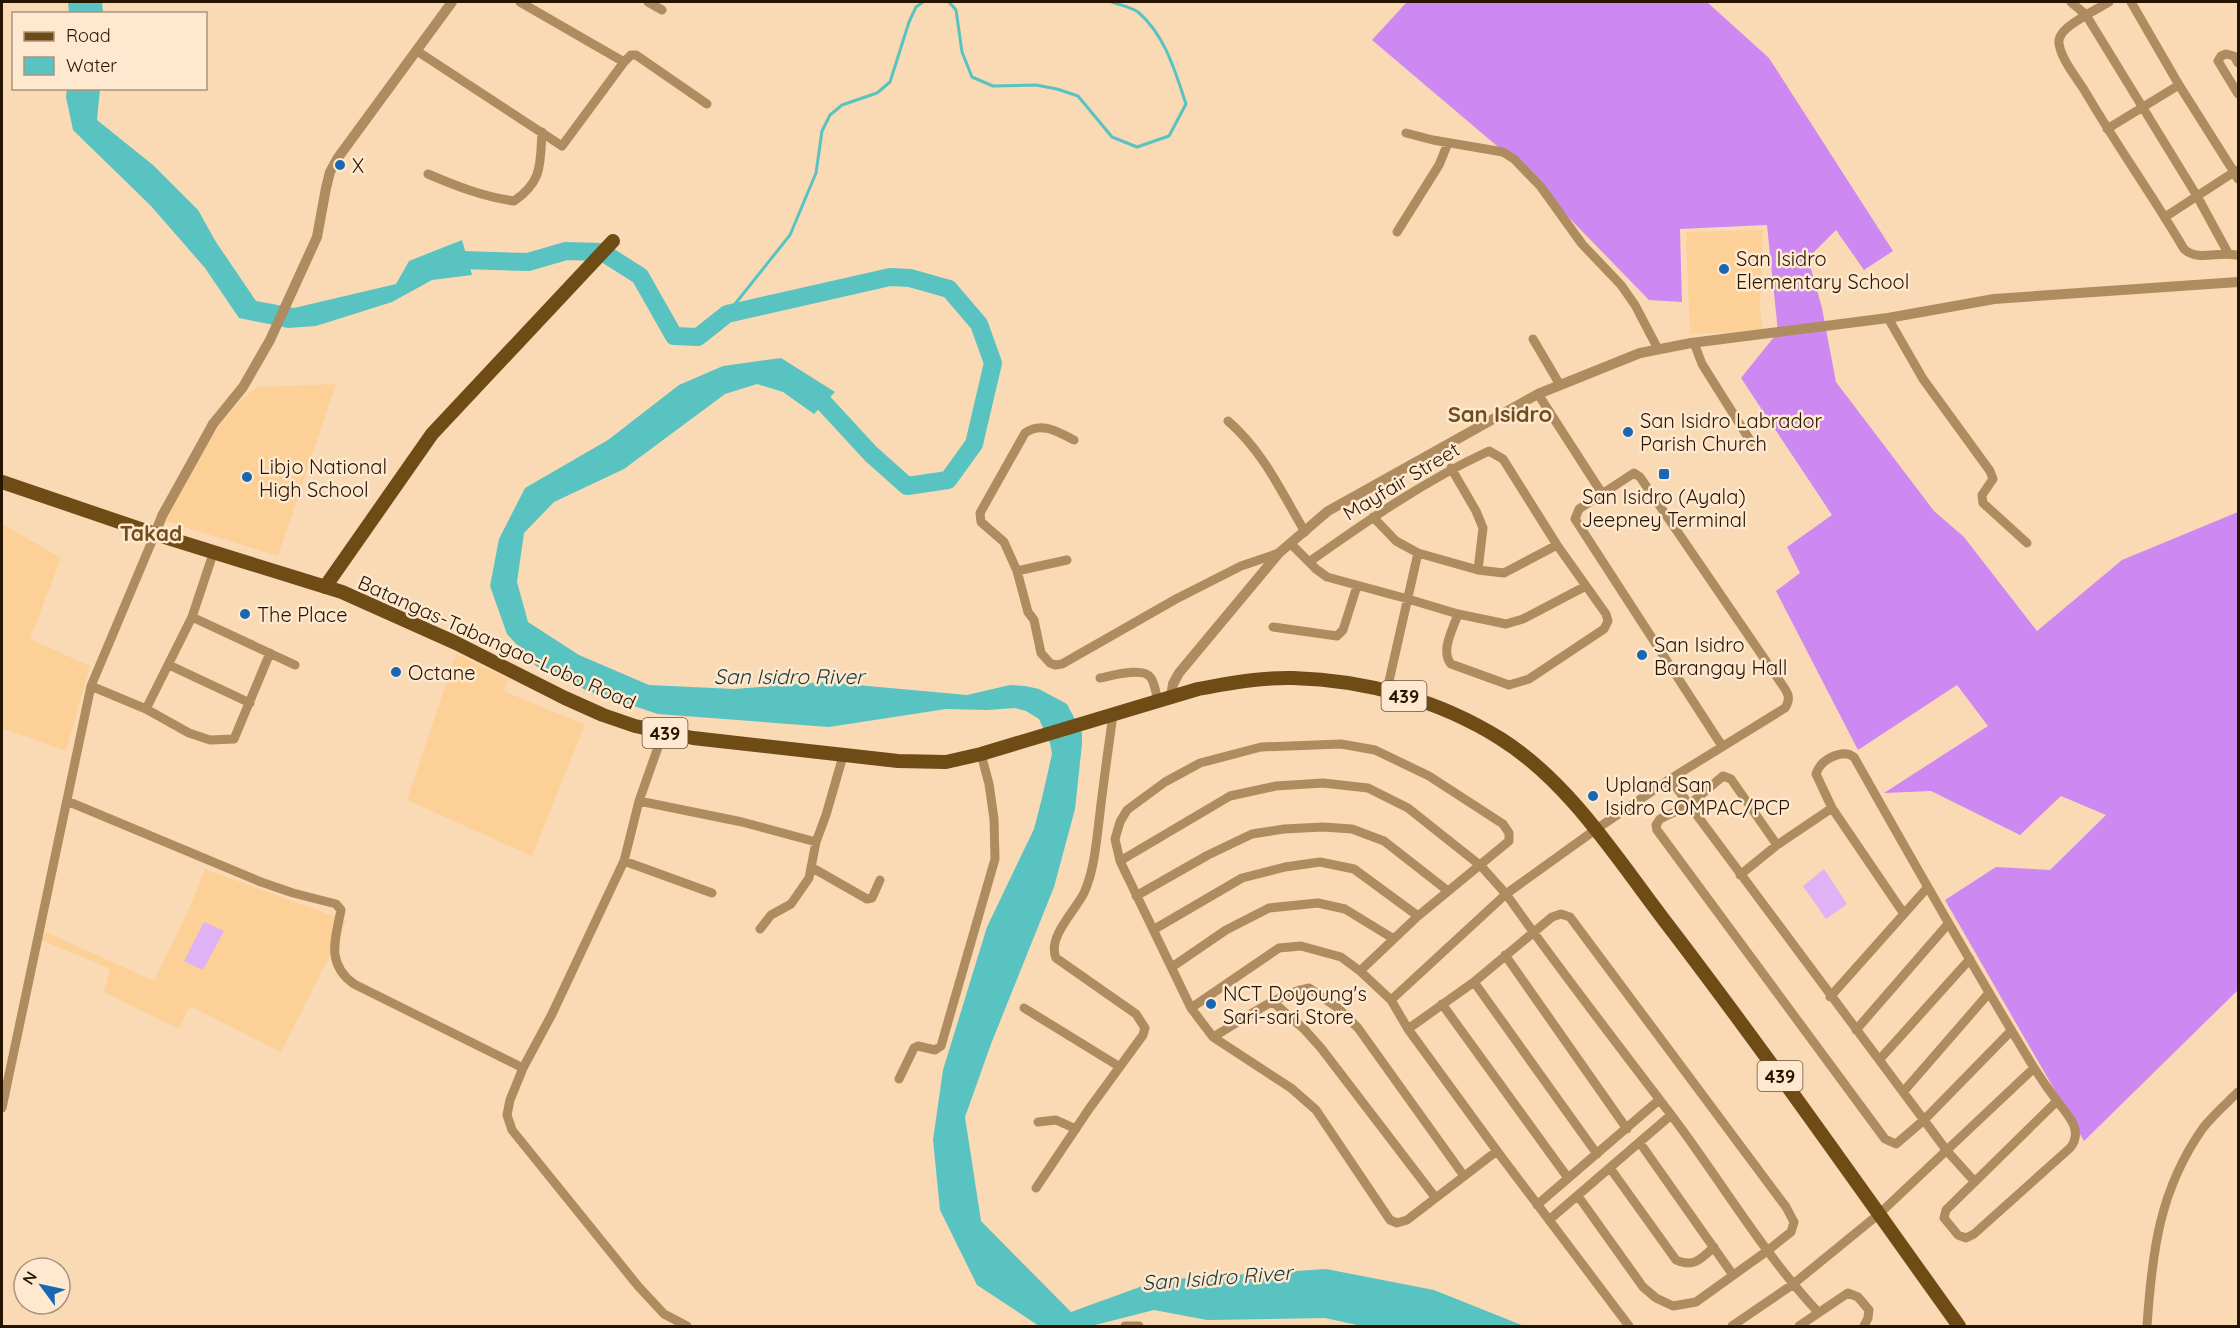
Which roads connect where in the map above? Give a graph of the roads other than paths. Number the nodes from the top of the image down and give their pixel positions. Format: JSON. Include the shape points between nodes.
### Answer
{"nodes":[{"id":1,"x":452,"y":2,"type":"edge"},
{"id":2,"x":520,"y":2,"type":"edge"},
{"id":3,"x":648,"y":2,"type":"edge"},
{"id":4,"x":2071,"y":2,"type":"edge"},
{"id":5,"x":2109,"y":2,"type":"edge"},
{"id":6,"x":2131,"y":2,"type":"edge"},
{"id":7,"x":662,"y":10,"type":"dead end"},
{"id":8,"x":2086,"y":15,"type":"junction"},
{"id":9,"x":417,"y":51,"type":"junction"},
{"id":10,"x":624,"y":62,"type":"junction"},
{"id":11,"x":2238,"y":63,"type":"edge"},
{"id":12,"x":2179,"y":85,"type":"junction"},
{"id":13,"x":2238,"y":94,"type":"edge"},
{"id":14,"x":707,"y":104,"type":"dead end"},
{"id":15,"x":2143,"y":106,"type":"junction"},
{"id":16,"x":2107,"y":129,"type":"junction"},
{"id":17,"x":542,"y":132,"type":"junction"},
{"id":18,"x":1406,"y":133,"type":"dead end"},
{"id":19,"x":1448,"y":143,"type":"junction"},
{"id":20,"x":428,"y":174,"type":"dead end"},
{"id":21,"x":2237,"y":174,"type":"edge"},
{"id":22,"x":2197,"y":196,"type":"junction"},
{"id":23,"x":2165,"y":217,"type":"junction"},
{"id":24,"x":1397,"y":232,"type":"dead end"},
{"id":25,"x":614,"y":242,"type":"dead end"},
{"id":26,"x":2238,"y":282,"type":"edge"},
{"id":27,"x":1888,"y":318,"type":"junction"},
{"id":28,"x":1533,"y":339,"type":"dead end"},
{"id":29,"x":1694,"y":343,"type":"junction"},
{"id":30,"x":1658,"y":349,"type":"junction"},
{"id":31,"x":1560,"y":385,"type":"junction"},
{"id":32,"x":1538,"y":394,"type":"junction"},
{"id":33,"x":1228,"y":421,"type":"dead end"},
{"id":34,"x":1074,"y":440,"type":"dead end"},
{"id":35,"x":1751,"y":442,"type":"dead end"},
{"id":36,"x":1451,"y":468,"type":"junction"},
{"id":37,"x":2,"y":482,"type":"edge"},
{"id":38,"x":1603,"y":495,"type":"junction"},
{"id":39,"x":1373,"y":517,"type":"junction"},
{"id":40,"x":1305,"y":532,"type":"junction"},
{"id":41,"x":155,"y":534,"type":"junction"},
{"id":42,"x":2027,"y":543,"type":"dead end"},
{"id":43,"x":1291,"y":544,"type":"junction"},
{"id":44,"x":1557,"y":545,"type":"junction"},
{"id":45,"x":214,"y":551,"type":"junction"},
{"id":46,"x":1280,"y":553,"type":"junction"},
{"id":47,"x":1418,"y":554,"type":"junction"},
{"id":48,"x":1067,"y":560,"type":"dead end"},
{"id":49,"x":1309,"y":562,"type":"junction"},
{"id":50,"x":1478,"y":570,"type":"junction"},
{"id":51,"x":1017,"y":572,"type":"junction"},
{"id":52,"x":1356,"y":586,"type":"junction"},
{"id":53,"x":1586,"y":586,"type":"junction"},
{"id":54,"x":325,"y":587,"type":"junction"},
{"id":55,"x":1408,"y":598,"type":"junction"},
{"id":56,"x":1458,"y":615,"type":"junction"},
{"id":57,"x":192,"y":617,"type":"junction"},
{"id":58,"x":1273,"y":627,"type":"dead end"},
{"id":59,"x":270,"y":653,"type":"junction"},
{"id":60,"x":296,"y":664,"type":"dead end"},
{"id":61,"x":169,"y":665,"type":"junction"},
{"id":62,"x":1100,"y":678,"type":"dead end"},
{"id":63,"x":91,"y":686,"type":"junction"},
{"id":64,"x":1387,"y":690,"type":"junction"},
{"id":65,"x":1165,"y":699,"type":"junction"},
{"id":66,"x":249,"y":703,"type":"junction"},
{"id":67,"x":146,"y":709,"type":"junction"},
{"id":68,"x":1113,"y":715,"type":"junction"},
{"id":69,"x":663,"y":733,"type":"junction"},
{"id":70,"x":1722,"y":746,"type":"junction"},
{"id":71,"x":981,"y":754,"type":"junction"},
{"id":72,"x":843,"y":756,"type":"junction"},
{"id":73,"x":1670,"y":780,"type":"junction"},
{"id":74,"x":67,"y":801,"type":"junction"},
{"id":75,"x":639,"y":801,"type":"junction"},
{"id":76,"x":1689,"y":805,"type":"junction"},
{"id":77,"x":1832,"y":808,"type":"junction"},
{"id":78,"x":1595,"y":830,"type":"junction"},
{"id":79,"x":816,"y":842,"type":"junction"},
{"id":80,"x":1777,"y":845,"type":"junction"},
{"id":81,"x":624,"y":861,"type":"junction"},
{"id":82,"x":1120,"y":861,"type":"junction"},
{"id":83,"x":1481,"y":866,"type":"junction"},
{"id":84,"x":811,"y":867,"type":"junction"},
{"id":85,"x":1740,"y":875,"type":"junction"},
{"id":86,"x":880,"y":880,"type":"dead end"},
{"id":87,"x":1927,"y":888,"type":"junction"},
{"id":88,"x":1448,"y":891,"type":"junction"},
{"id":89,"x":712,"y":893,"type":"dead end"},
{"id":90,"x":1506,"y":894,"type":"junction"},
{"id":91,"x":1136,"y":896,"type":"junction"},
{"id":92,"x":1904,"y":914,"type":"junction"},
{"id":93,"x":1418,"y":916,"type":"junction"},
{"id":94,"x":1948,"y":924,"type":"junction"},
{"id":95,"x":760,"y":929,"type":"dead end"},
{"id":96,"x":1154,"y":930,"type":"junction"},
{"id":97,"x":1534,"y":933,"type":"junction"},
{"id":98,"x":1394,"y":939,"type":"junction"},
{"id":99,"x":1505,"y":955,"type":"junction"},
{"id":100,"x":1970,"y":959,"type":"junction"},
{"id":101,"x":1172,"y":967,"type":"junction"},
{"id":102,"x":1360,"y":971,"type":"junction"},
{"id":103,"x":1474,"y":982,"type":"junction"},
{"id":104,"x":1989,"y":993,"type":"junction"},
{"id":105,"x":1830,"y":997,"type":"junction"},
{"id":106,"x":1391,"y":999,"type":"junction"},
{"id":107,"x":1273,"y":1002,"type":"junction"},
{"id":108,"x":1442,"y":1004,"type":"junction"},
{"id":109,"x":1024,"y":1008,"type":"dead end"},
{"id":110,"x":1191,"y":1008,"type":"junction"},
{"id":111,"x":1408,"y":1029,"type":"junction"},
{"id":112,"x":1856,"y":1030,"type":"junction"},
{"id":113,"x":2011,"y":1030,"type":"junction"},
{"id":114,"x":1213,"y":1037,"type":"junction"},
{"id":115,"x":1880,"y":1059,"type":"junction"},
{"id":116,"x":1119,"y":1067,"type":"junction"},
{"id":117,"x":523,"y":1068,"type":"junction"},
{"id":118,"x":2034,"y":1068,"type":"junction"},
{"id":119,"x":899,"y":1079,"type":"dead end"},
{"id":120,"x":1904,"y":1091,"type":"junction"},
{"id":121,"x":2238,"y":1092,"type":"edge"},
{"id":122,"x":1659,"y":1101,"type":"junction"},
{"id":123,"x":2057,"y":1101,"type":"junction"},
{"id":124,"x":2,"y":1108,"type":"edge"},
{"id":125,"x":1671,"y":1115,"type":"junction"},
{"id":126,"x":1924,"y":1120,"type":"junction"},
{"id":127,"x":1038,"y":1122,"type":"dead end"},
{"id":128,"x":1076,"y":1129,"type":"junction"},
{"id":129,"x":1627,"y":1129,"type":"junction"},
{"id":130,"x":1640,"y":1143,"type":"junction"},
{"id":131,"x":1497,"y":1151,"type":"junction"},
{"id":132,"x":1947,"y":1151,"type":"junction"},
{"id":133,"x":1597,"y":1154,"type":"junction"},
{"id":134,"x":1610,"y":1168,"type":"junction"},
{"id":135,"x":1464,"y":1176,"type":"junction"},
{"id":136,"x":1568,"y":1178,"type":"junction"},
{"id":137,"x":1975,"y":1182,"type":"junction"},
{"id":138,"x":1036,"y":1188,"type":"dead end"},
{"id":139,"x":1578,"y":1196,"type":"junction"},
{"id":140,"x":1435,"y":1197,"type":"junction"},
{"id":141,"x":1537,"y":1205,"type":"junction"},
{"id":142,"x":1879,"y":1214,"type":"junction"},
{"id":143,"x":1549,"y":1220,"type":"junction"},
{"id":144,"x":1714,"y":1247,"type":"junction"},
{"id":145,"x":1767,"y":1251,"type":"junction"},
{"id":146,"x":1733,"y":1275,"type":"junction"},
{"id":147,"x":1792,"y":1285,"type":"junction"},
{"id":148,"x":1818,"y":1312,"type":"junction"},
{"id":149,"x":687,"y":1326,"type":"edge"},
{"id":150,"x":1125,"y":1326,"type":"edge"},
{"id":151,"x":1139,"y":1326,"type":"edge"},
{"id":152,"x":1629,"y":1326,"type":"edge"},
{"id":153,"x":1732,"y":1326,"type":"edge"},
{"id":154,"x":1799,"y":1326,"type":"edge"},
{"id":155,"x":1864,"y":1326,"type":"edge"},
{"id":156,"x":1959,"y":1326,"type":"edge"},
{"id":157,"x":2148,"y":1326,"type":"edge"}],
"edges":[{"from":1,"to":9,"type":"street"},
{"from":2,"to":10,"type":"street"},
{"from":3,"to":7,"type":"street"},
{"from":4,"to":8,"type":"street"},
{"from":5,"to":8,"type":"street"},
{"from":6,"to":12,"type":"street"},
{"from":8,"to":15,"type":"street"},
{"from":8,"to":16,"type":"street","via":[[2066,29],[2059,43]]},
{"from":9,"to":17,"type":"street"},
{"from":9,"to":41,"type":"street","via":[[337,159],[328,180],[317,237],[270,340],[243,387],[213,424]]},
{"from":10,"to":14,"type":"street","via":[[630,55],[636,55]]},
{"from":10,"to":17,"type":"street","via":[[562,146]]},
{"from":11,"to":13,"type":"street","via":[[2234,56],[2226,54],[2218,61]]},
{"from":12,"to":15,"type":"street"},
{"from":12,"to":21,"type":"street"},
{"from":15,"to":16,"type":"street"},
{"from":15,"to":22,"type":"street"},
{"from":16,"to":23,"type":"street"},
{"from":17,"to":20,"type":"street","via":[[539,173],[526,193],[514,201],[468,190]]},
{"from":18,"to":19,"type":"street"},
{"from":19,"to":24,"type":"street","via":[[1439,165]]},
{"from":19,"to":30,"type":"street","via":[[1503,152],[1514,159],[1541,187],[1582,244],[1621,285]]},
{"from":21,"to":22,"type":"street"},
{"from":22,"to":23,"type":"street"},
{"from":22,"to":23,"type":"street","via":[[2232,254],[2189,254]]},
{"from":25,"to":54,"type":"main road","via":[[432,434]]},
{"from":26,"to":27,"type":"street","via":[[1994,299]]},
{"from":27,"to":29,"type":"street"},
{"from":27,"to":42,"type":"street","via":[[1923,379],[1990,471],[1993,479],[1982,495],[1983,502]]},
{"from":28,"to":31,"type":"street"},
{"from":29,"to":30,"type":"street"},
{"from":29,"to":35,"type":"street","via":[[1702,364]]},
{"from":30,"to":31,"type":"street"},
{"from":31,"to":32,"type":"street"},
{"from":32,"to":38,"type":"street"},
{"from":32,"to":40,"type":"street","via":[[1328,511]]},
{"from":33,"to":40,"type":"street","via":[[1247,437]]},
{"from":34,"to":51,"type":"street","via":[[1045,427],[1025,433],[980,513],[981,522],[1004,542]]},
{"from":36,"to":39,"type":"street","name":"Mayfair Street"},
{"from":36,"to":44,"type":"street","name":"Mayfair Street","via":[[1489,451],[1503,459]]},
{"from":36,"to":50,"type":"street","via":[[1483,528]]},
{"from":37,"to":41,"type":"main road","number":"439"},
{"from":38,"to":70,"type":"street","via":[[1579,509],[1575,519]]},
{"from":38,"to":70,"type":"street","via":[[1634,473],[1640,477],[1789,695],[1785,708]]},
{"from":39,"to":47,"type":"street","via":[[1396,541]]},
{"from":39,"to":49,"type":"street","name":"Mayfair Street"},
{"from":40,"to":43,"type":"street"},
{"from":41,"to":45,"type":"main road","number":"439"},
{"from":41,"to":63,"type":"street"},
{"from":43,"to":46,"type":"street"},
{"from":43,"to":49,"type":"street"},
{"from":44,"to":50,"type":"street","via":[[1504,573]]},
{"from":44,"to":53,"type":"street","name":"Mayfair Street"},
{"from":45,"to":54,"type":"main road","number":"439"},
{"from":45,"to":57,"type":"street"},
{"from":46,"to":51,"type":"street","via":[[1241,566],[1059,665],[1050,663],[1041,653]]},
{"from":46,"to":65,"type":"street","via":[[1179,673]]},
{"from":47,"to":50,"type":"street"},
{"from":47,"to":55,"type":"street"},
{"from":48,"to":51,"type":"street"},
{"from":49,"to":52,"type":"street","via":[[1327,578]]},
{"from":52,"to":55,"type":"street"},
{"from":52,"to":58,"type":"street","via":[[1343,630],[1337,636]]},
{"from":53,"to":56,"type":"street","via":[[1506,624]]},
{"from":53,"to":56,"type":"street","name":"Mayfair Street","via":[[1606,614],[1604,629],[1529,679],[1509,686],[1451,664],[1446,658]]},
{"from":54,"to":69,"type":"main road","name":"Batangas-Tabangao-Lobo Road","number":"439","via":[[456,643],[603,715]]},
{"from":55,"to":56,"type":"street"},
{"from":55,"to":64,"type":"street"},
{"from":57,"to":59,"type":"street"},
{"from":57,"to":61,"type":"street"},
{"from":59,"to":60,"type":"street"},
{"from":59,"to":66,"type":"street"},
{"from":61,"to":66,"type":"street"},
{"from":61,"to":67,"type":"street"},
{"from":62,"to":65,"type":"street","via":[[1147,674]]},
{"from":63,"to":67,"type":"street"},
{"from":63,"to":74,"type":"street"},
{"from":64,"to":65,"type":"main road","name":"Batangas-Tabangao-Lobo Road","number":"439","via":[[1290,677],[1226,684]]},
{"from":64,"to":78,"type":"main road","name":"Batangas-Tabangao-Lobo Road","number":"439","via":[[1449,710],[1503,740],[1550,777]]},
{"from":65,"to":68,"type":"main road","name":"Batangas-Tabangao-Lobo Road","number":"439"},
{"from":66,"to":67,"type":"street","via":[[234,739],[210,740],[189,734]]},
{"from":68,"to":71,"type":"main road","name":"Batangas-Tabangao-Lobo Road","number":"439"},
{"from":68,"to":116,"type":"street","via":[[1093,864],[1084,892],[1054,952],[1056,958],[1136,1014],[1143,1023],[1143,1035]]},
{"from":69,"to":72,"type":"main road","name":"Batangas-Tabangao-Lobo Road","number":"439"},
{"from":69,"to":75,"type":"street"},
{"from":70,"to":73,"type":"street"},
{"from":71,"to":72,"type":"main road","name":"Batangas-Tabangao-Lobo Road","number":"439","via":[[946,762]]},
{"from":71,"to":119,"type":"street","via":[[994,819],[995,859],[941,1046],[935,1050],[914,1048]]},
{"from":72,"to":79,"type":"street"},
{"from":73,"to":76,"type":"street"},
{"from":73,"to":78,"type":"street"},
{"from":74,"to":117,"type":"street","via":[[261,882],[336,904],[341,910],[335,960],[344,977]]},
{"from":74,"to":124,"type":"street"},
{"from":75,"to":79,"type":"street"},
{"from":75,"to":81,"type":"street"},
{"from":76,"to":80,"type":"street","via":[[1727,776]]},
{"from":76,"to":85,"type":"street"},
{"from":76,"to":126,"type":"street","via":[[1660,819],[1657,830],[1885,1139],[1896,1144]]},
{"from":77,"to":80,"type":"street"},
{"from":77,"to":87,"type":"street","via":[[1816,774],[1822,762],[1849,753]]},
{"from":77,"to":92,"type":"street"},
{"from":78,"to":90,"type":"street"},
{"from":78,"to":142,"type":"main road","name":"Batangas-Tabangao-Lobo Road","number":"439","via":[[1738,1017]]},
{"from":79,"to":84,"type":"street"},
{"from":80,"to":85,"type":"street"},
{"from":81,"to":89,"type":"street"},
{"from":81,"to":117,"type":"street"},
{"from":82,"to":83,"type":"street","via":[[1230,796],[1276,786],[1323,783],[1368,788],[1408,808]]},
{"from":82,"to":83,"type":"street","via":[[1115,840],[1127,810],[1200,763],[1261,747],[1341,744],[1376,750],[1419,771],[1503,825],[1509,841]]},
{"from":82,"to":91,"type":"street"},
{"from":83,"to":88,"type":"street"},
{"from":83,"to":90,"type":"street"},
{"from":84,"to":86,"type":"street","via":[[867,899],[872,898]]},
{"from":84,"to":95,"type":"street","via":[[797,896],[771,915]]},
{"from":85,"to":105,"type":"street"},
{"from":87,"to":92,"type":"street"},
{"from":87,"to":94,"type":"street"},
{"from":88,"to":91,"type":"street","via":[[1384,841],[1352,829],[1323,827],[1252,834]]},
{"from":88,"to":93,"type":"street"},
{"from":90,"to":97,"type":"street"},
{"from":90,"to":106,"type":"street"},
{"from":91,"to":96,"type":"street"},
{"from":92,"to":105,"type":"street"},
{"from":93,"to":96,"type":"street","via":[[1354,869],[1320,862],[1242,878]]},
{"from":93,"to":98,"type":"street"},
{"from":94,"to":100,"type":"street"},
{"from":94,"to":112,"type":"street"},
{"from":96,"to":101,"type":"street"},
{"from":97,"to":99,"type":"street"},
{"from":97,"to":122,"type":"street"},
{"from":97,"to":145,"type":"street","via":[[1552,917],[1570,917],[1786,1207],[1794,1222],[1791,1232]]},
{"from":98,"to":101,"type":"street","via":[[1345,909],[1318,903],[1269,908],[1226,930]]},
{"from":98,"to":102,"type":"street"},
{"from":99,"to":103,"type":"street"},
{"from":99,"to":129,"type":"street"},
{"from":100,"to":104,"type":"street"},
{"from":100,"to":115,"type":"street"},
{"from":101,"to":110,"type":"street"},
{"from":102,"to":106,"type":"street"},
{"from":102,"to":110,"type":"street","via":[[1323,950],[1279,948]]},
{"from":103,"to":108,"type":"street"},
{"from":103,"to":133,"type":"street"},
{"from":104,"to":113,"type":"street"},
{"from":104,"to":120,"type":"street"},
{"from":105,"to":112,"type":"street"},
{"from":106,"to":111,"type":"street"},
{"from":107,"to":114,"type":"street"},
{"from":107,"to":135,"type":"street","via":[[1308,987],[1338,1008],[1358,1028]]},
{"from":107,"to":140,"type":"street","via":[[1321,1048]]},
{"from":108,"to":111,"type":"street"},
{"from":108,"to":136,"type":"street"},
{"from":109,"to":116,"type":"street"},
{"from":110,"to":114,"type":"street"},
{"from":111,"to":131,"type":"street"},
{"from":112,"to":115,"type":"street"},
{"from":113,"to":118,"type":"street"},
{"from":113,"to":126,"type":"street"},
{"from":114,"to":140,"type":"street","via":[[1291,1088],[1316,1110],[1390,1220],[1407,1220]]},
{"from":115,"to":120,"type":"street"},
{"from":116,"to":128,"type":"street"},
{"from":117,"to":149,"type":"street","via":[[507,1115],[512,1130],[638,1286],[664,1314]]},
{"from":118,"to":123,"type":"street"},
{"from":118,"to":132,"type":"street"},
{"from":120,"to":126,"type":"street"},
{"from":121,"to":157,"type":"street","via":[[2204,1127],[2177,1170],[2151,1264]]},
{"from":122,"to":125,"type":"street"},
{"from":122,"to":129,"type":"street"},
{"from":123,"to":137,"type":"street"},
{"from":123,"to":137,"type":"street","via":[[2070,1116],[2076,1141],[1966,1238],[1958,1235],[1944,1218],[1946,1210]]},
{"from":125,"to":130,"type":"street"},
{"from":125,"to":145,"type":"street"},
{"from":126,"to":132,"type":"street"},
{"from":127,"to":128,"type":"street","via":[[1056,1120]]},
{"from":128,"to":138,"type":"street"},
{"from":129,"to":133,"type":"street"},
{"from":130,"to":134,"type":"street"},
{"from":130,"to":144,"type":"street"},
{"from":131,"to":135,"type":"street"},
{"from":131,"to":141,"type":"street"},
{"from":132,"to":137,"type":"street"},
{"from":132,"to":142,"type":"street"},
{"from":133,"to":136,"type":"street"},
{"from":134,"to":139,"type":"street"},
{"from":134,"to":144,"type":"street","via":[[1676,1260],[1685,1264],[1699,1261]]},
{"from":135,"to":140,"type":"street"},
{"from":136,"to":141,"type":"street"},
{"from":139,"to":143,"type":"street"},
{"from":139,"to":146,"type":"street","via":[[1643,1287],[1664,1302],[1673,1306],[1696,1302]]},
{"from":141,"to":143,"type":"street"},
{"from":142,"to":147,"type":"street"},
{"from":142,"to":156,"type":"main road","name":"Batangas-Tabangao-Lobo Road","number":"439"},
{"from":143,"to":152,"type":"street"},
{"from":144,"to":146,"type":"street"},
{"from":145,"to":146,"type":"street"},
{"from":145,"to":147,"type":"street"},
{"from":147,"to":148,"type":"street"},
{"from":147,"to":153,"type":"street"},
{"from":148,"to":154,"type":"street"},
{"from":148,"to":155,"type":"street","via":[[1848,1293],[1858,1296],[1869,1310]]},
{"from":150,"to":151,"type":"street"}]}
